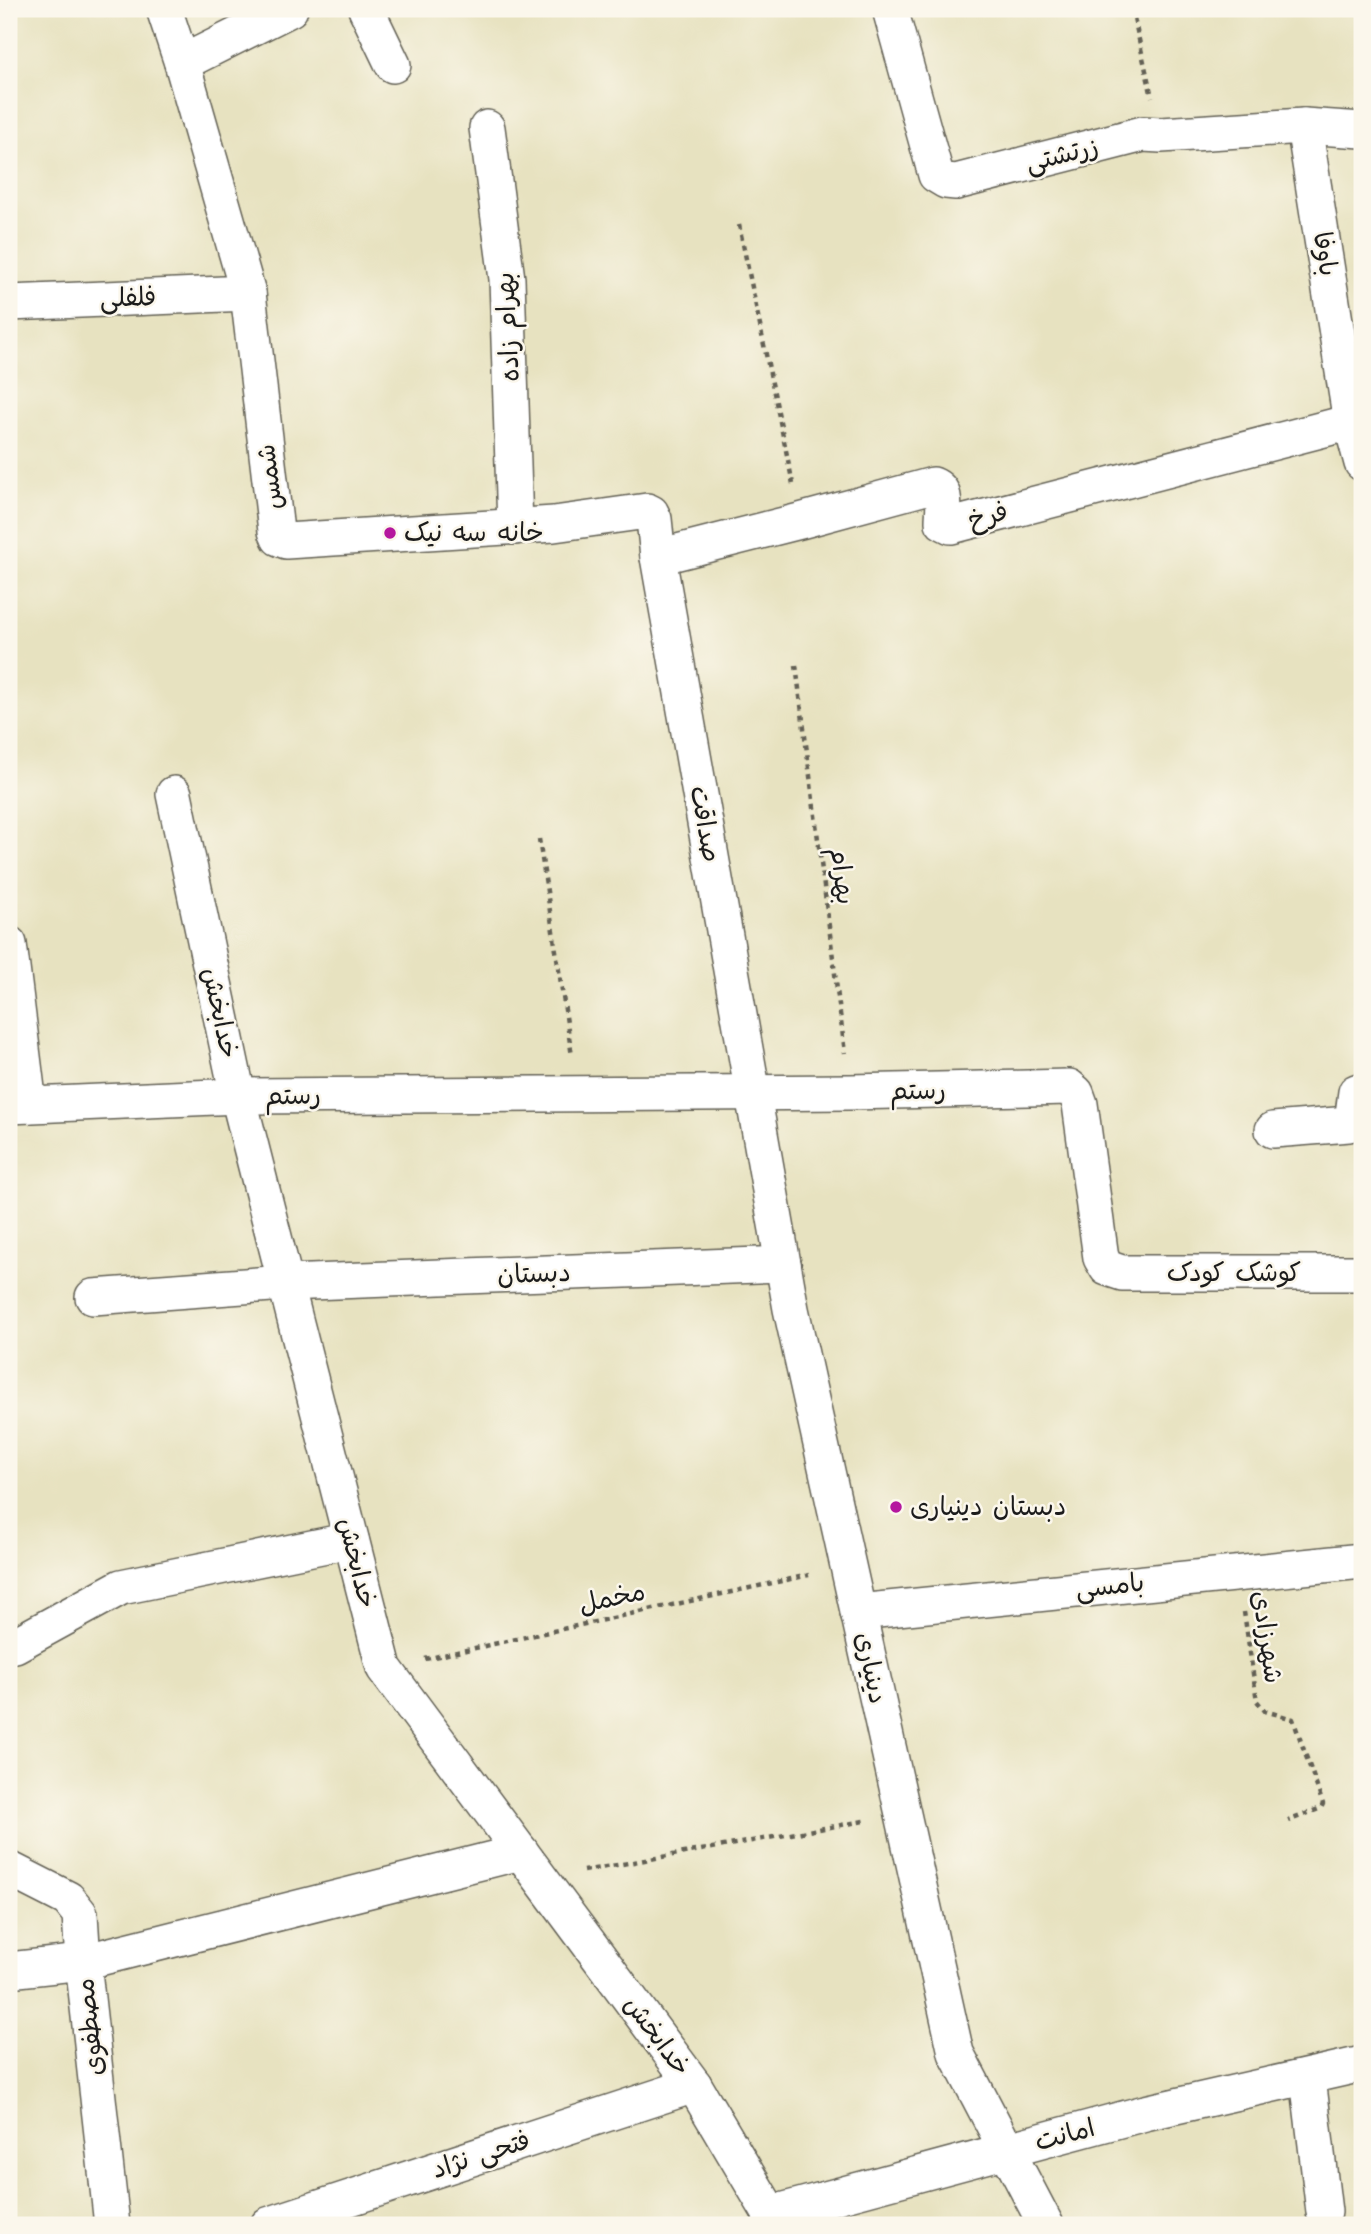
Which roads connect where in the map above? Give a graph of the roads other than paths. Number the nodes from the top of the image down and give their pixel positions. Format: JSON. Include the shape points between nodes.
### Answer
{"nodes":[{"id":1,"x":164,"y":9,"type":"edge"},
{"id":2,"x":290,"y":9,"type":"edge"},
{"id":3,"x":366,"y":9,"type":"edge"},
{"id":4,"x":890,"y":9,"type":"edge"},
{"id":5,"x":183,"y":64,"type":"junction"},
{"id":6,"x":393,"y":65,"type":"dead end"},
{"id":7,"x":1304,"y":126,"type":"junction"},
{"id":8,"x":487,"y":128,"type":"dead end"},
{"id":9,"x":1362,"y":131,"type":"edge"},
{"id":10,"x":248,"y":293,"type":"junction"},
{"id":11,"x":9,"y":303,"type":"edge"},
{"id":12,"x":1351,"y":422,"type":"junction"},
{"id":13,"x":1362,"y":463,"type":"edge"},
{"id":14,"x":515,"y":527,"type":"junction"},
{"id":15,"x":658,"y":557,"type":"junction"},
{"id":16,"x":174,"y":794,"type":"dead end"},
{"id":17,"x":9,"y":944,"type":"edge"},
{"id":18,"x":1362,"y":1090,"type":"edge"},
{"id":19,"x":752,"y":1092,"type":"junction"},
{"id":20,"x":238,"y":1097,"type":"junction"},
{"id":21,"x":19,"y":1106,"type":"edge"},
{"id":22,"x":1273,"y":1130,"type":"dead end"},
{"id":23,"x":783,"y":1264,"type":"junction"},
{"id":24,"x":1107,"y":1268,"type":"joint"},
{"id":25,"x":1362,"y":1273,"type":"edge"},
{"id":26,"x":285,"y":1283,"type":"junction"},
{"id":27,"x":93,"y":1297,"type":"dead end"},
{"id":28,"x":351,"y":1540,"type":"junction"},
{"id":29,"x":1362,"y":1561,"type":"edge"},
{"id":30,"x":858,"y":1612,"type":"junction"},
{"id":31,"x":9,"y":1646,"type":"edge"},
{"id":32,"x":531,"y":1865,"type":"junction"},
{"id":33,"x":9,"y":1869,"type":"edge"},
{"id":34,"x":83,"y":1962,"type":"junction"},
{"id":35,"x":9,"y":1970,"type":"edge"},
{"id":36,"x":1362,"y":2064,"type":"edge"},
{"id":37,"x":1308,"y":2078,"type":"junction"},
{"id":38,"x":694,"y":2085,"type":"junction"},
{"id":39,"x":1006,"y":2151,"type":"junction"},
{"id":40,"x":354,"y":2211,"type":"edge"},
{"id":41,"x":1324,"y":2213,"type":"dead end"},
{"id":42,"x":774,"y":2220,"type":"edge"},
{"id":43,"x":112,"y":2225,"type":"edge"},
{"id":44,"x":268,"y":2225,"type":"edge"},
{"id":45,"x":1046,"y":2225,"type":"edge"}],
"edges":[{"from":1,"to":5,"type":"street","name":"شمس"},
{"from":2,"to":5,"type":"street"},
{"from":3,"to":6,"type":"street"},
{"from":4,"to":7,"type":"street","name":"زرتشتی","via":[[936,175],[946,181],[1143,134]]},
{"from":5,"to":10,"type":"street","name":"شمس"},
{"from":7,"to":9,"type":"street","name":"زرتشتی"},
{"from":7,"to":12,"type":"street","name":"باوفا"},
{"from":8,"to":14,"type":"street","name":"بهرام زاده","via":[[507,279]]},
{"from":10,"to":11,"type":"street","name":"فلفلی"},
{"from":10,"to":14,"type":"street","name":"شمس","via":[[279,538]]},
{"from":12,"to":13,"type":"street","name":"باوفا"},
{"from":12,"to":15,"type":"street","name":"فرخ","via":[[951,526],[943,523],[944,493],[933,485]]},
{"from":14,"to":15,"type":"street","name":"شمس","via":[[647,512],[654,519]]},
{"from":15,"to":19,"type":"street","name":"صداقت"},
{"from":16,"to":20,"type":"street","name":"خدابخش"},
{"from":17,"to":21,"type":"street"},
{"from":18,"to":22,"type":"street","via":[[1356,1092],[1349,1124]]},
{"from":19,"to":20,"type":"street","name":"رستم"},
{"from":19,"to":23,"type":"street","name":"دینیاری"},
{"from":19,"to":24,"type":"street","name":"رستم","via":[[1069,1087],[1080,1104],[1101,1258]]},
{"from":20,"to":21,"type":"street","name":"رستم"},
{"from":20,"to":26,"type":"street","name":"خدابخش"},
{"from":23,"to":26,"type":"street","name":"دبستان"},
{"from":23,"to":30,"type":"street","name":"دینیاری"},
{"from":24,"to":25,"type":"street","name":"کوشک کودک","via":[[1122,1272]]},
{"from":26,"to":27,"type":"street","name":"دبستان"},
{"from":26,"to":28,"type":"street","name":"خدابخش"},
{"from":28,"to":31,"type":"street","via":[[121,1587]]},
{"from":28,"to":32,"type":"street","name":"خدابخش","via":[[384,1668]]},
{"from":29,"to":30,"type":"street","name":"بامسی"},
{"from":30,"to":39,"type":"street","name":"دینیاری","via":[[956,2053]]},
{"from":32,"to":34,"type":"street"},
{"from":32,"to":38,"type":"street","name":"خدابخش"},
{"from":33,"to":34,"type":"street","name":"مصطفوی","via":[[68,1899],[80,1914]]},
{"from":34,"to":35,"type":"street"},
{"from":34,"to":43,"type":"street","name":"مصطفوی"},
{"from":36,"to":37,"type":"street","name":"امانت"},
{"from":37,"to":39,"type":"street","name":"امانت","via":[[1145,2113]]},
{"from":37,"to":41,"type":"street"},
{"from":38,"to":40,"type":"street","name":"فتحی نژاد"},
{"from":38,"to":42,"type":"street","name":"خدابخش"},
{"from":39,"to":42,"type":"street","name":"امانت"},
{"from":39,"to":45,"type":"street","name":"دینیاری"},
{"from":40,"to":44,"type":"street","name":"فتحی نژاد"}]}
